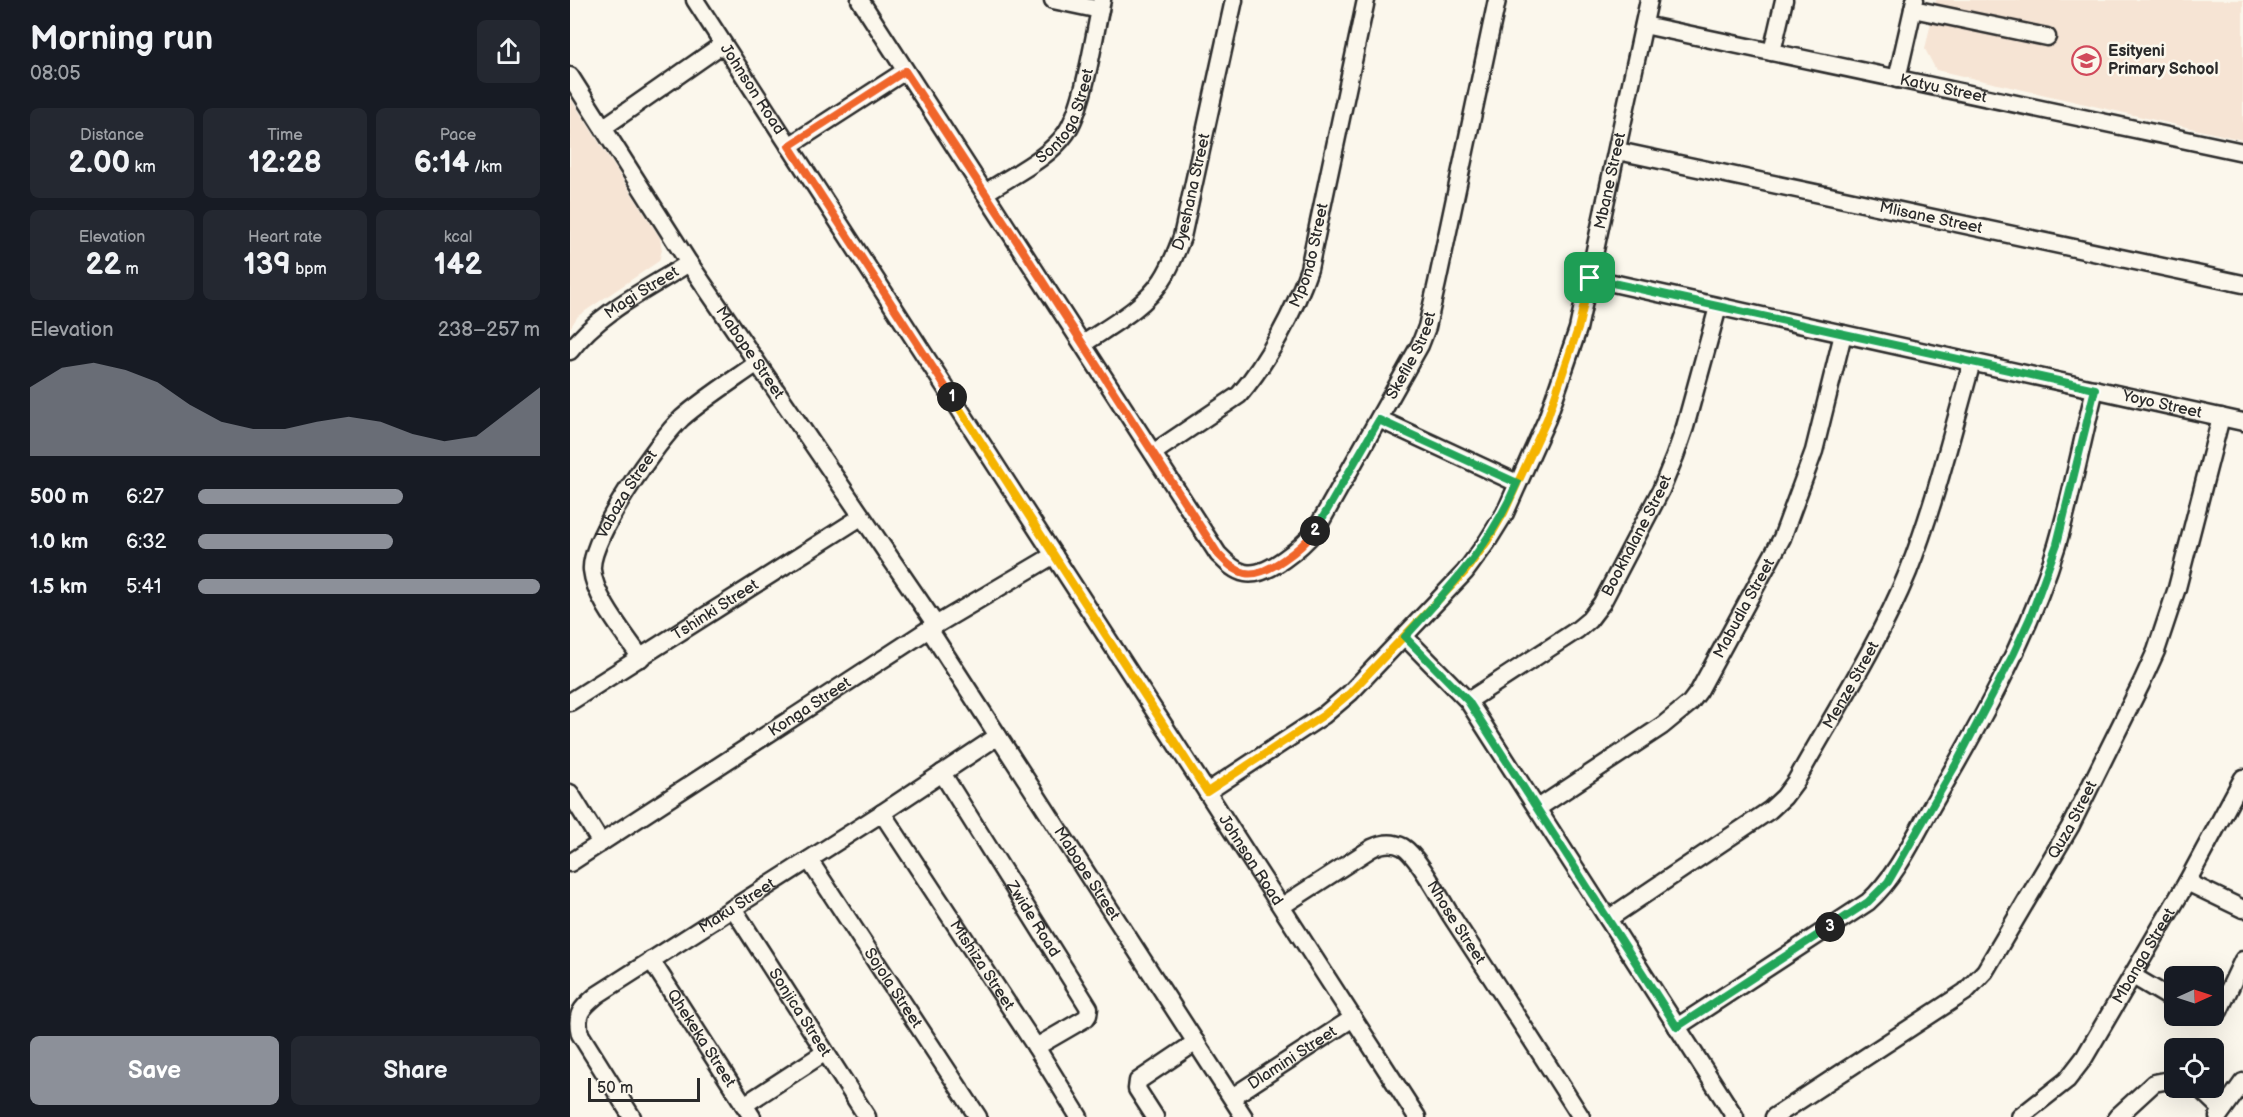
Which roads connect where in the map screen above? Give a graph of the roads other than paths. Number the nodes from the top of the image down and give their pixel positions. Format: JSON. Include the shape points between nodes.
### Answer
{"nodes":[{"id":1,"x":694,"y":0,"type":"edge"},
{"id":2,"x":860,"y":0,"type":"edge"},
{"id":3,"x":1053,"y":0,"type":"edge"},
{"id":4,"x":1234,"y":0,"type":"edge"},
{"id":5,"x":1366,"y":0,"type":"edge"},
{"id":6,"x":1497,"y":0,"type":"edge"},
{"id":7,"x":1649,"y":0,"type":"edge"},
{"id":8,"x":1784,"y":0,"type":"edge"},
{"id":9,"x":1913,"y":4,"type":"edge"},
{"id":10,"x":1101,"y":5,"type":"edge"},
{"id":11,"x":1644,"y":25,"type":"junction"},
{"id":12,"x":2047,"y":37,"type":"dead end"},
{"id":13,"x":723,"y":44,"type":"junction"},
{"id":14,"x":1772,"y":52,"type":"junction"},
{"id":15,"x":905,"y":71,"type":"junction"},
{"id":16,"x":570,"y":76,"type":"edge"},
{"id":17,"x":1897,"y":79,"type":"junction"},
{"id":18,"x":604,"y":128,"type":"junction"},
{"id":19,"x":789,"y":146,"type":"junction"},
{"id":20,"x":1618,"y":151,"type":"junction"},
{"id":21,"x":2243,"y":152,"type":"edge"},
{"id":22,"x":985,"y":193,"type":"junction"},
{"id":23,"x":689,"y":263,"type":"junction"},
{"id":24,"x":1590,"y":278,"type":"junction"},
{"id":25,"x":2243,"y":284,"type":"edge"},
{"id":26,"x":1718,"y":307,"type":"junction"},
{"id":27,"x":1843,"y":334,"type":"junction"},
{"id":28,"x":1083,"y":344,"type":"junction"},
{"id":29,"x":570,"y":351,"type":"edge"},
{"id":30,"x":1972,"y":362,"type":"junction"},
{"id":31,"x":756,"y":364,"type":"junction"},
{"id":32,"x":2095,"y":389,"type":"junction"},
{"id":33,"x":2221,"y":417,"type":"junction"},
{"id":34,"x":1379,"y":420,"type":"junction"},
{"id":35,"x":2243,"y":422,"type":"edge"},
{"id":36,"x":1153,"y":453,"type":"junction"},
{"id":37,"x":1517,"y":483,"type":"junction"},
{"id":38,"x":861,"y":516,"type":"junction"},
{"id":39,"x":1054,"y":555,"type":"junction"},
{"id":40,"x":933,"y":627,"type":"junction"},
{"id":41,"x":1405,"y":637,"type":"junction"},
{"id":42,"x":641,"y":658,"type":"junction"},
{"id":43,"x":1468,"y":701,"type":"junction"},
{"id":44,"x":570,"y":702,"type":"edge"},
{"id":45,"x":998,"y":736,"type":"junction"},
{"id":46,"x":942,"y":773,"type":"junction"},
{"id":47,"x":2243,"y":778,"type":"edge"},
{"id":48,"x":1207,"y":792,"type":"junction"},
{"id":49,"x":570,"y":793,"type":"edge"},
{"id":50,"x":1538,"y":808,"type":"junction"},
{"id":51,"x":882,"y":813,"type":"junction"},
{"id":52,"x":601,"y":843,"type":"junction"},
{"id":53,"x":809,"y":860,"type":"junction"},
{"id":54,"x":570,"y":863,"type":"edge"},
{"id":55,"x":2187,"y":882,"type":"junction"},
{"id":56,"x":1282,"y":906,"type":"junction"},
{"id":57,"x":733,"y":908,"type":"junction"},
{"id":58,"x":2243,"y":909,"type":"edge"},
{"id":59,"x":1608,"y":919,"type":"junction"},
{"id":60,"x":651,"y":960,"type":"junction"},
{"id":61,"x":2243,"y":960,"type":"edge"},
{"id":62,"x":2133,"y":976,"type":"junction"},
{"id":63,"x":2164,"y":994,"type":"edge"},
{"id":64,"x":2224,"y":1000,"type":"edge"},
{"id":65,"x":1353,"y":1018,"type":"junction"},
{"id":66,"x":1677,"y":1027,"type":"junction"},
{"id":67,"x":1196,"y":1042,"type":"junction"},
{"id":68,"x":1036,"y":1047,"type":"junction"},
{"id":69,"x":824,"y":1053,"type":"junction"},
{"id":70,"x":2164,"y":1081,"type":"edge"},
{"id":71,"x":2243,"y":1082,"type":"edge"},
{"id":72,"x":1232,"y":1097,"type":"junction"},
{"id":73,"x":2207,"y":1098,"type":"edge"},
{"id":74,"x":748,"y":1111,"type":"edge"},
{"id":75,"x":2220,"y":1114,"type":"edge"},
{"id":76,"x":2026,"y":1115,"type":"edge"},
{"id":77,"x":632,"y":1117,"type":"edge"},
{"id":78,"x":867,"y":1117,"type":"edge"},
{"id":79,"x":978,"y":1117,"type":"edge"},
{"id":80,"x":1079,"y":1117,"type":"edge"},
{"id":81,"x":1155,"y":1117,"type":"edge"},
{"id":82,"x":1244,"y":1117,"type":"edge"},
{"id":83,"x":1417,"y":1117,"type":"edge"},
{"id":84,"x":1581,"y":1117,"type":"edge"},
{"id":85,"x":1735,"y":1117,"type":"edge"},
{"id":86,"x":1774,"y":1117,"type":"edge"},
{"id":87,"x":2117,"y":1117,"type":"edge"}],
"edges":[{"from":1,"to":13,"type":"street","name":"Johnson Road"},
{"from":2,"to":15,"type":"street","name":"Skefile Street"},
{"from":3,"to":10,"type":"street","name":"Sontoga Street"},
{"from":4,"to":28,"type":"street","name":"Dyeshana Street","via":[[1182,237],[1171,264],[1150,296]]},
{"from":5,"to":36,"type":"street","name":"Mpondo Street","via":[[1301,292],[1263,361],[1239,395]]},
{"from":6,"to":34,"type":"street","name":"Skefile Street","via":[[1427,327]]},
{"from":7,"to":11,"type":"street","name":"Mbane Street"},
{"from":8,"to":14,"type":"street"},
{"from":9,"to":12,"type":"street"},
{"from":9,"to":17,"type":"street"},
{"from":10,"to":22,"type":"street","name":"Sontoga Street","via":[[1080,102],[1066,134]]},
{"from":11,"to":14,"type":"street","name":"Katyu Street"},
{"from":11,"to":20,"type":"street","name":"Mbane Street"},
{"from":13,"to":18,"type":"street"},
{"from":13,"to":19,"type":"street","name":"Johnson Road"},
{"from":14,"to":17,"type":"street","name":"Katyu Street"},
{"from":15,"to":19,"type":"street"},
{"from":15,"to":22,"type":"street","name":"Skefile Street"},
{"from":16,"to":18,"type":"street","name":"Mabope Street"},
{"from":17,"to":21,"type":"street","name":"Katyu Street"},
{"from":18,"to":23,"type":"street","name":"Mabope Street"},
{"from":19,"to":39,"type":"street","name":"Johnson Road"},
{"from":20,"to":24,"type":"street","name":"Mbane Street"},
{"from":20,"to":25,"type":"street","name":"Mlisane Street"},
{"from":22,"to":28,"type":"street","name":"Skefile Street"},
{"from":23,"to":29,"type":"street","name":"Magi Street","via":[[610,313]]},
{"from":23,"to":31,"type":"street","name":"Mabope Street"},
{"from":24,"to":26,"type":"street","name":"Yoyo Street"},
{"from":24,"to":37,"type":"street","name":"Mbane Street","via":[[1565,370]]},
{"from":26,"to":27,"type":"street","name":"Yoyo Street"},
{"from":26,"to":43,"type":"street","name":"Bookhalane Street","via":[[1675,456],[1602,603],[1577,630]]},
{"from":27,"to":30,"type":"street","name":"Yoyo Street"},
{"from":27,"to":50,"type":"street","name":"Mabudla Street","via":[[1814,451],[1782,538],[1699,691],[1690,704],[1662,726]]},
{"from":28,"to":36,"type":"street","name":"Skefile Street"},
{"from":30,"to":32,"type":"street","name":"Yoyo Street"},
{"from":30,"to":59,"type":"street","name":"Menze Street","via":[[1936,492],[1908,572],[1796,781],[1770,810]]},
{"from":31,"to":38,"type":"street","name":"Mabope Street"},
{"from":31,"to":42,"type":"street","name":"Vabaza Street","via":[[666,434],[617,508],[593,554],[592,569],[601,596]]},
{"from":32,"to":33,"type":"street","name":"Yoyo Street"},
{"from":32,"to":66,"type":"street","via":[[2057,544],[2030,618],[1955,766],[1888,882],[1868,902]]},
{"from":33,"to":35,"type":"street","name":"Yoyo Street"},
{"from":33,"to":86,"type":"street","name":"Quza Street","via":[[2177,588],[2156,651],[2070,827],[1985,971],[1965,993]]},
{"from":34,"to":36,"type":"street","name":"Skefile Street","via":[[1317,530],[1296,550],[1258,573],[1238,571],[1218,554]]},
{"from":34,"to":37,"type":"street"},
{"from":37,"to":41,"type":"street","name":"Mbane Street","via":[[1487,542]]},
{"from":38,"to":40,"type":"street","name":"Mabope Street"},
{"from":38,"to":42,"type":"street","name":"Tshinki Street"},
{"from":39,"to":40,"type":"street","name":"Konga Street"},
{"from":39,"to":48,"type":"street","name":"Johnson Road"},
{"from":40,"to":45,"type":"street","name":"Mabope Street"},
{"from":40,"to":52,"type":"street","name":"Konga Street"},
{"from":41,"to":43,"type":"street"},
{"from":41,"to":48,"type":"street","name":"Mbane Street","via":[[1324,715]]},
{"from":42,"to":44,"type":"street","name":"Tshinki Street"},
{"from":43,"to":50,"type":"street"},
{"from":45,"to":46,"type":"street","name":"Maku Street"},
{"from":45,"to":67,"type":"street","name":"Mabope Street"},
{"from":46,"to":51,"type":"street","name":"Maku Street"},
{"from":46,"to":68,"type":"street","name":"Zwide Road","via":[[1089,1008],[1086,1018]]},
{"from":47,"to":55,"type":"street","name":"Mbanga Street"},
{"from":48,"to":56,"type":"street","name":"Johnson Road"},
{"from":49,"to":52,"type":"street"},
{"from":50,"to":59,"type":"street"},
{"from":51,"to":53,"type":"street","name":"Maku Street"},
{"from":51,"to":68,"type":"street","name":"Mtshiza Street"},
{"from":52,"to":54,"type":"street","name":"Konga Street"},
{"from":53,"to":57,"type":"street","name":"Maku Street"},
{"from":53,"to":79,"type":"street","name":"Sojola Street"},
{"from":55,"to":58,"type":"street"},
{"from":55,"to":62,"type":"street","name":"Mbanga Street"},
{"from":56,"to":65,"type":"street","name":"Johnson Road"},
{"from":56,"to":84,"type":"street","name":"Nhose Street","via":[[1382,843],[1403,847]]},
{"from":57,"to":60,"type":"street","name":"Maku Street"},
{"from":57,"to":69,"type":"street","name":"Sonjica Street"},
{"from":59,"to":66,"type":"street"},
{"from":60,"to":74,"type":"street","name":"Qhekeka Street"},
{"from":60,"to":77,"type":"street","name":"Maku Street","via":[[592,1000],[579,1012],[577,1023],[584,1042]]},
{"from":61,"to":64,"type":"street"},
{"from":62,"to":63,"type":"street"},
{"from":62,"to":76,"type":"street","name":"Mbanga Street","via":[[2085,1058]]},
{"from":65,"to":72,"type":"street","name":"Dlamini Street"},
{"from":65,"to":83,"type":"street","name":"Johnson Road"},
{"from":66,"to":85,"type":"street"},
{"from":67,"to":72,"type":"street","name":"Mabope Street"},
{"from":67,"to":81,"type":"street","via":[[1138,1080],[1137,1089]]},
{"from":68,"to":80,"type":"street","name":"Mtshiza Street"},
{"from":69,"to":74,"type":"street"},
{"from":69,"to":78,"type":"street","name":"Sonjica Street"},
{"from":70,"to":87,"type":"street","via":[[2154,1083]]},
{"from":71,"to":75,"type":"street"},
{"from":72,"to":82,"type":"street","name":"Mabope Street"},
{"from":73,"to":75,"type":"street"}]}
